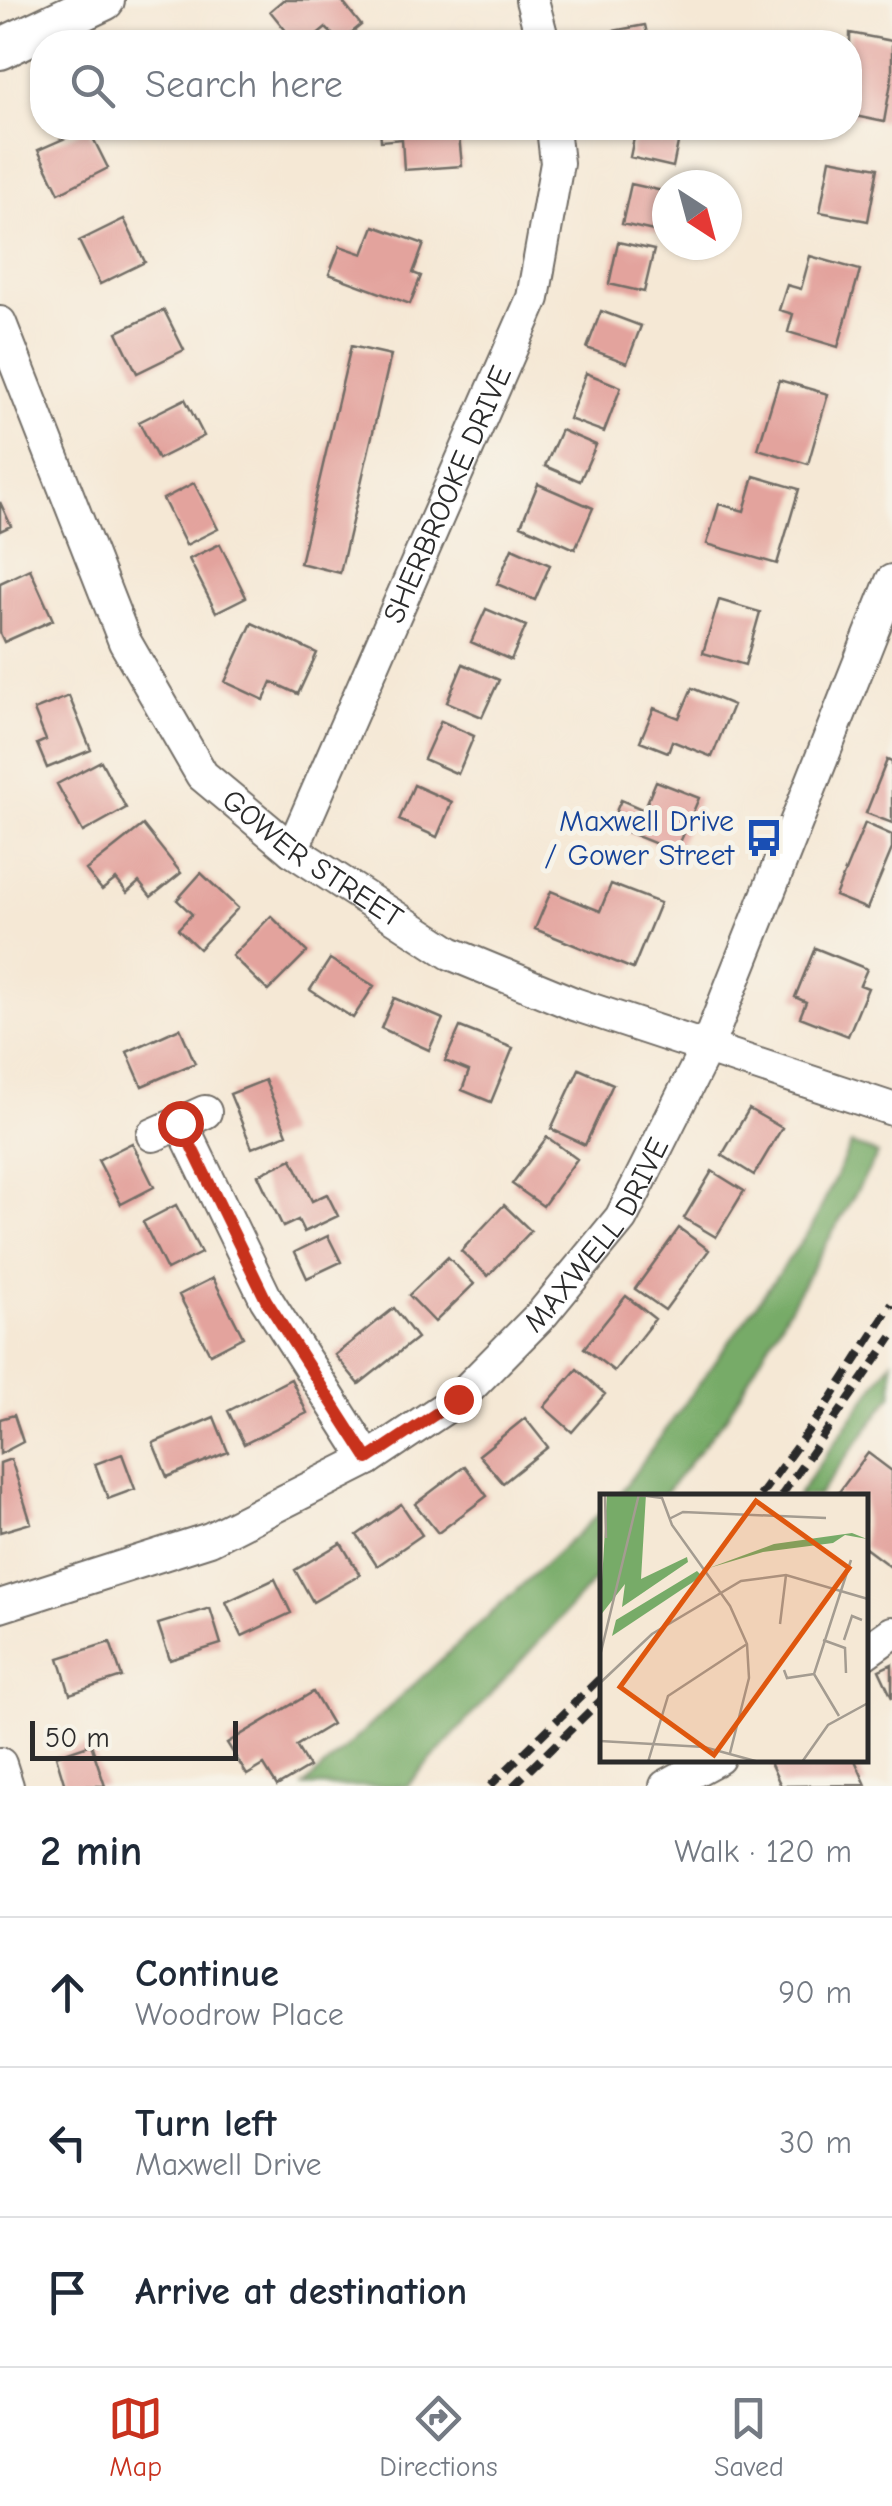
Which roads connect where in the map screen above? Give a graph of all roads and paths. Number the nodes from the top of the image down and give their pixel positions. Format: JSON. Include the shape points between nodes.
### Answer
{"nodes":[{"id":1,"x":104,"y":0,"type":"edge"},
{"id":2,"x":532,"y":0,"type":"edge"},
{"id":3,"x":42,"y":30,"type":"edge"},
{"id":4,"x":541,"y":30,"type":"edge"},
{"id":5,"x":30,"y":36,"type":"edge"},
{"id":6,"x":0,"y":50,"type":"edge"},
{"id":7,"x":554,"y":140,"type":"edge"},
{"id":8,"x":0,"y":322,"type":"edge"},
{"id":9,"x":892,"y":580,"type":"edge"},
{"id":10,"x":292,"y":850,"type":"junction"},
{"id":11,"x":706,"y":1047,"type":"junction"},
{"id":12,"x":892,"y":1109,"type":"edge"},
{"id":13,"x":180,"y":1123,"type":"dead end"},
{"id":14,"x":368,"y":1459,"type":"junction"},
{"id":15,"x":0,"y":1606,"type":"edge"},
{"id":16,"x":892,"y":1633,"type":"edge"},
{"id":17,"x":867,"y":1651,"type":"edge"},
{"id":18,"x":712,"y":1761,"type":"edge"},
{"id":19,"x":0,"y":1764,"type":"edge"},
{"id":20,"x":7,"y":1786,"type":"edge"},
{"id":21,"x":666,"y":1786,"type":"edge"}],
"edges":[{"from":1,"to":3,"type":"street"},
{"from":2,"to":4,"type":"street"},
{"from":5,"to":6,"type":"street"},
{"from":7,"to":10,"type":"street","name":"SHERBROOKE DRIVE","via":[[533,298]]},
{"from":8,"to":10,"type":"street","name":"GOWER STREET","via":[[124,642],[202,775]]},
{"from":9,"to":11,"type":"street","name":"MAXWELL DRIVE"},
{"from":10,"to":11,"type":"street","name":"GOWER STREET","via":[[450,953],[574,1004]]},
{"from":11,"to":12,"type":"street","name":"GOWER STREET"},
{"from":11,"to":14,"type":"street","name":"MAXWELL DRIVE","via":[[610,1232],[458,1399]]},
{"from":13,"to":14,"type":"street","via":[[266,1300]]},
{"from":14,"to":15,"type":"street","name":"MAXWELL DRIVE","via":[[210,1539]]},
{"from":16,"to":17,"type":"street"},
{"from":18,"to":21,"type":"street"},
{"from":19,"to":20,"type":"street"}]}
